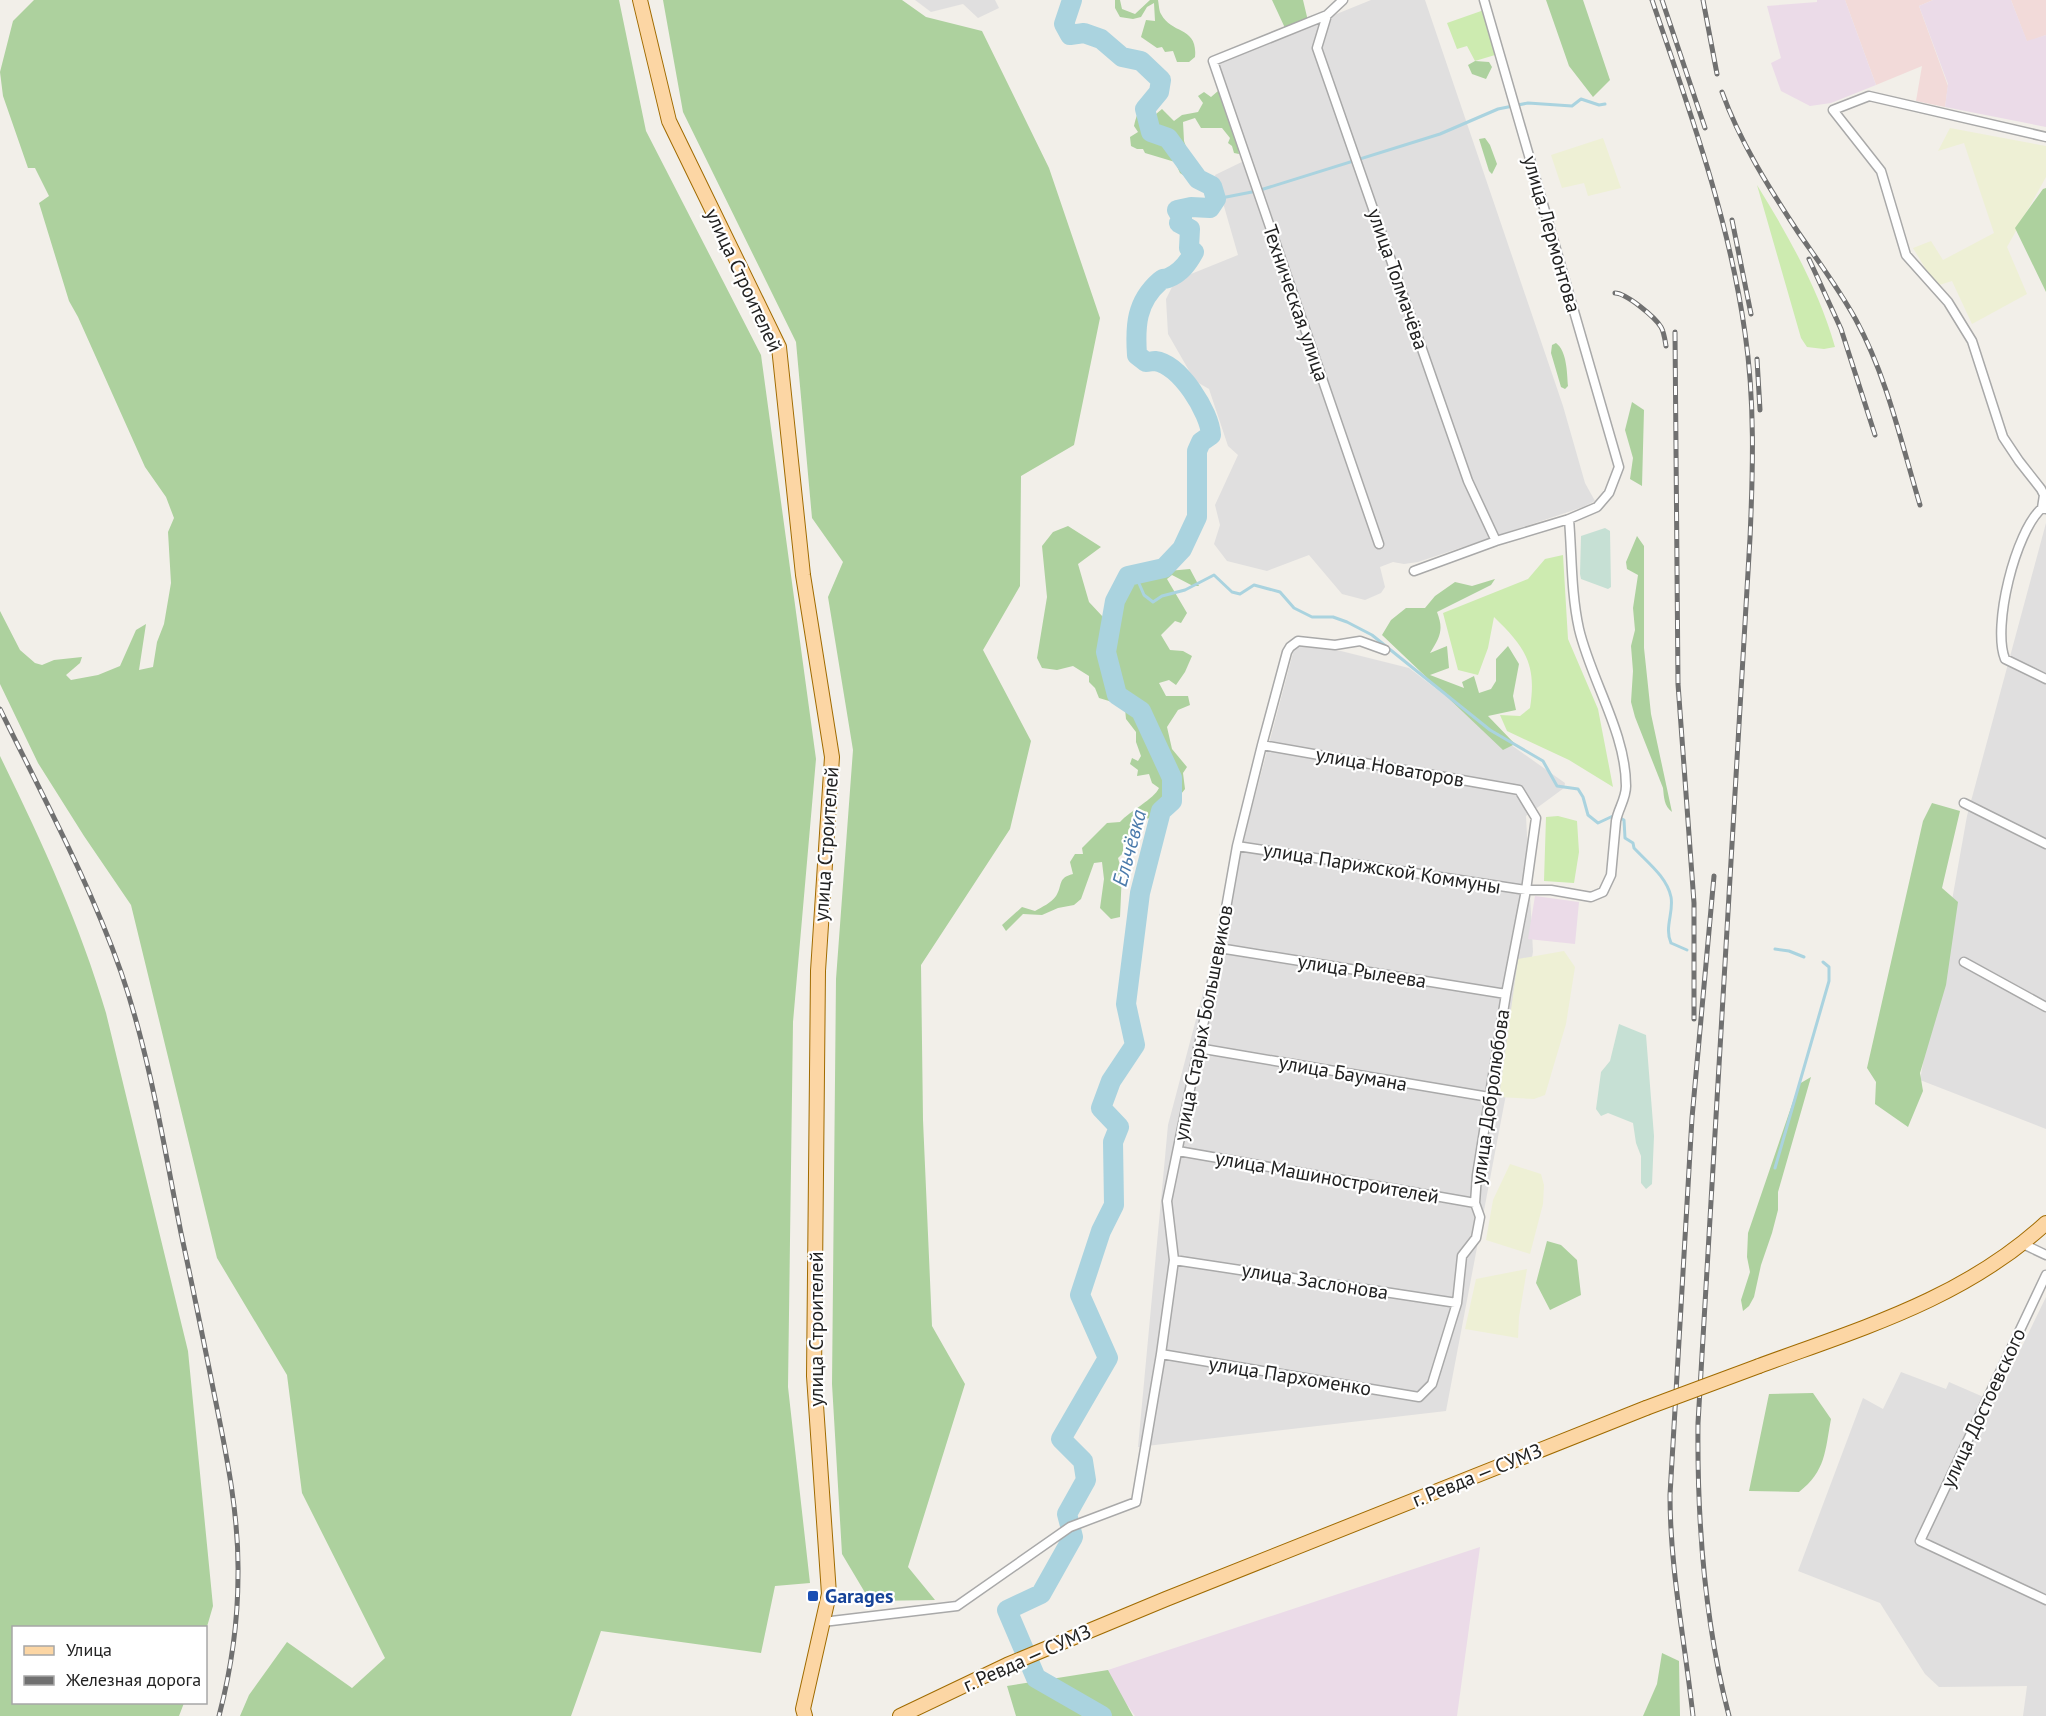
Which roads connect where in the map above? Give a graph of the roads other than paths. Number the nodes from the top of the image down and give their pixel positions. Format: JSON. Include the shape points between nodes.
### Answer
{"nodes":[{"id":1,"x":640,"y":0,"type":"edge"},
{"id":2,"x":1342,"y":0,"type":"edge"},
{"id":3,"x":1484,"y":0,"type":"edge"},
{"id":4,"x":1327,"y":15,"type":"junction"},
{"id":5,"x":2046,"y":137,"type":"edge"},
{"id":6,"x":2044,"y":509,"type":"edge"},
{"id":7,"x":1569,"y":519,"type":"junction"},
{"id":8,"x":1496,"y":541,"type":"junction"},
{"id":9,"x":1379,"y":544,"type":"dead end"},
{"id":10,"x":1414,"y":571,"type":"dead end"},
{"id":11,"x":1385,"y":650,"type":"dead end"},
{"id":12,"x":2046,"y":679,"type":"edge"},
{"id":13,"x":1262,"y":745,"type":"junction"},
{"id":14,"x":1519,"y":789,"type":"joint"},
{"id":15,"x":1964,"y":803,"type":"dead end"},
{"id":16,"x":2046,"y":844,"type":"edge"},
{"id":17,"x":1237,"y":846,"type":"junction"},
{"id":18,"x":1526,"y":890,"type":"junction"},
{"id":19,"x":1219,"y":948,"type":"junction"},
{"id":20,"x":1964,"y":962,"type":"dead end"},
{"id":21,"x":1506,"y":994,"type":"junction"},
{"id":22,"x":2046,"y":1007,"type":"edge"},
{"id":23,"x":1198,"y":1048,"type":"junction"},
{"id":24,"x":1489,"y":1097,"type":"junction"},
{"id":25,"x":1178,"y":1151,"type":"junction"},
{"id":26,"x":1475,"y":1203,"type":"junction"},
{"id":27,"x":2046,"y":1223,"type":"edge"},
{"id":28,"x":2023,"y":1244,"type":"junction"},
{"id":29,"x":2046,"y":1255,"type":"edge"},
{"id":30,"x":1174,"y":1260,"type":"junction"},
{"id":31,"x":2046,"y":1275,"type":"edge"},
{"id":32,"x":1457,"y":1302,"type":"junction"},
{"id":33,"x":1161,"y":1354,"type":"junction"},
{"id":34,"x":1419,"y":1397,"type":"joint"},
{"id":35,"x":2046,"y":1600,"type":"edge"},
{"id":36,"x":823,"y":1622,"type":"junction"},
{"id":37,"x":805,"y":1716,"type":"edge"},
{"id":38,"x":900,"y":1716,"type":"edge"}],
"edges":[{"from":1,"to":36,"type":"main road","name":"улица Строителей","via":[[669,122],[779,347],[803,574],[832,757],[818,983],[814,1377],[829,1594]]},
{"from":2,"to":4,"type":"street"},
{"from":3,"to":7,"type":"street","name":"улица Лермонтова","via":[[1619,467],[1602,503]]},
{"from":4,"to":8,"type":"street","name":"улица Толмачёва","via":[[1317,48],[1468,481]]},
{"from":4,"to":9,"type":"street","name":"Техническая улица","via":[[1213,61]]},
{"from":5,"to":6,"type":"street","via":[[1869,96],[1833,110],[1881,171],[1906,255],[1948,302],[1972,340],[2003,437],[2041,489]]},
{"from":6,"to":12,"type":"street","via":[[2024,532],[2018,546],[2007,586],[2000,648],[2005,659]]},
{"from":7,"to":8,"type":"street"},
{"from":7,"to":18,"type":"street","name":"улица Парижской Коммуны","via":[[1579,627],[1619,744],[1625,791],[1617,813],[1610,882],[1603,892],[1591,897]]},
{"from":8,"to":10,"type":"street"},
{"from":11,"to":13,"type":"street","name":"улица Старых Большевиков","via":[[1360,640],[1335,645],[1298,641],[1293,644],[1287,652]]},
{"from":13,"to":14,"type":"street","name":"улица Новаторов"},
{"from":13,"to":17,"type":"street","name":"улица Старых Большевиков"},
{"from":14,"to":18,"type":"street","name":"улица Добролюбова","via":[[1536,818]]},
{"from":15,"to":16,"type":"street"},
{"from":17,"to":18,"type":"street","name":"улица Парижской Коммуны"},
{"from":17,"to":19,"type":"street","name":"улица Старых Большевиков"},
{"from":18,"to":21,"type":"street","name":"улица Добролюбова"},
{"from":19,"to":21,"type":"street","name":"улица Рылеева"},
{"from":19,"to":23,"type":"street","name":"улица Старых Большевиков"},
{"from":20,"to":22,"type":"street"},
{"from":21,"to":24,"type":"street","name":"улица Добролюбова"},
{"from":23,"to":24,"type":"street","name":"улица Баумана"},
{"from":23,"to":25,"type":"street","name":"улица Старых Большевиков"},
{"from":24,"to":26,"type":"street","name":"улица Добролюбова"},
{"from":25,"to":26,"type":"street","name":"улица Машиностроителей"},
{"from":25,"to":30,"type":"street","name":"улица Старых Большевиков","via":[[1167,1201]]},
{"from":26,"to":32,"type":"street","name":"улица Добролюбова","via":[[1480,1217],[1476,1238],[1462,1256]]},
{"from":27,"to":28,"type":"main road","name":"г. Ревда — СУМЗ"},
{"from":28,"to":29,"type":"street"},
{"from":28,"to":38,"type":"main road","name":"г. Ревда — СУМЗ","bridge":true,"via":[[1969,1280],[1904,1312],[1646,1408],[1166,1599],[1007,1665]]},
{"from":30,"to":32,"type":"street","name":"улица Заслонова"},
{"from":30,"to":33,"type":"street","name":"улица Старых Большевиков"},
{"from":31,"to":35,"type":"street","name":"улица Достоевского","via":[[1920,1541]]},
{"from":32,"to":34,"type":"street","name":"улица Добролюбова","via":[[1432,1384]]},
{"from":33,"to":34,"type":"street","name":"улица Пархоменко"},
{"from":33,"to":36,"type":"street","name":"улица Старых Большевиков","via":[[1137,1502],[1070,1527],[957,1606]]},
{"from":36,"to":37,"type":"main road","name":"улица Строителей","via":[[803,1709]]}]}
